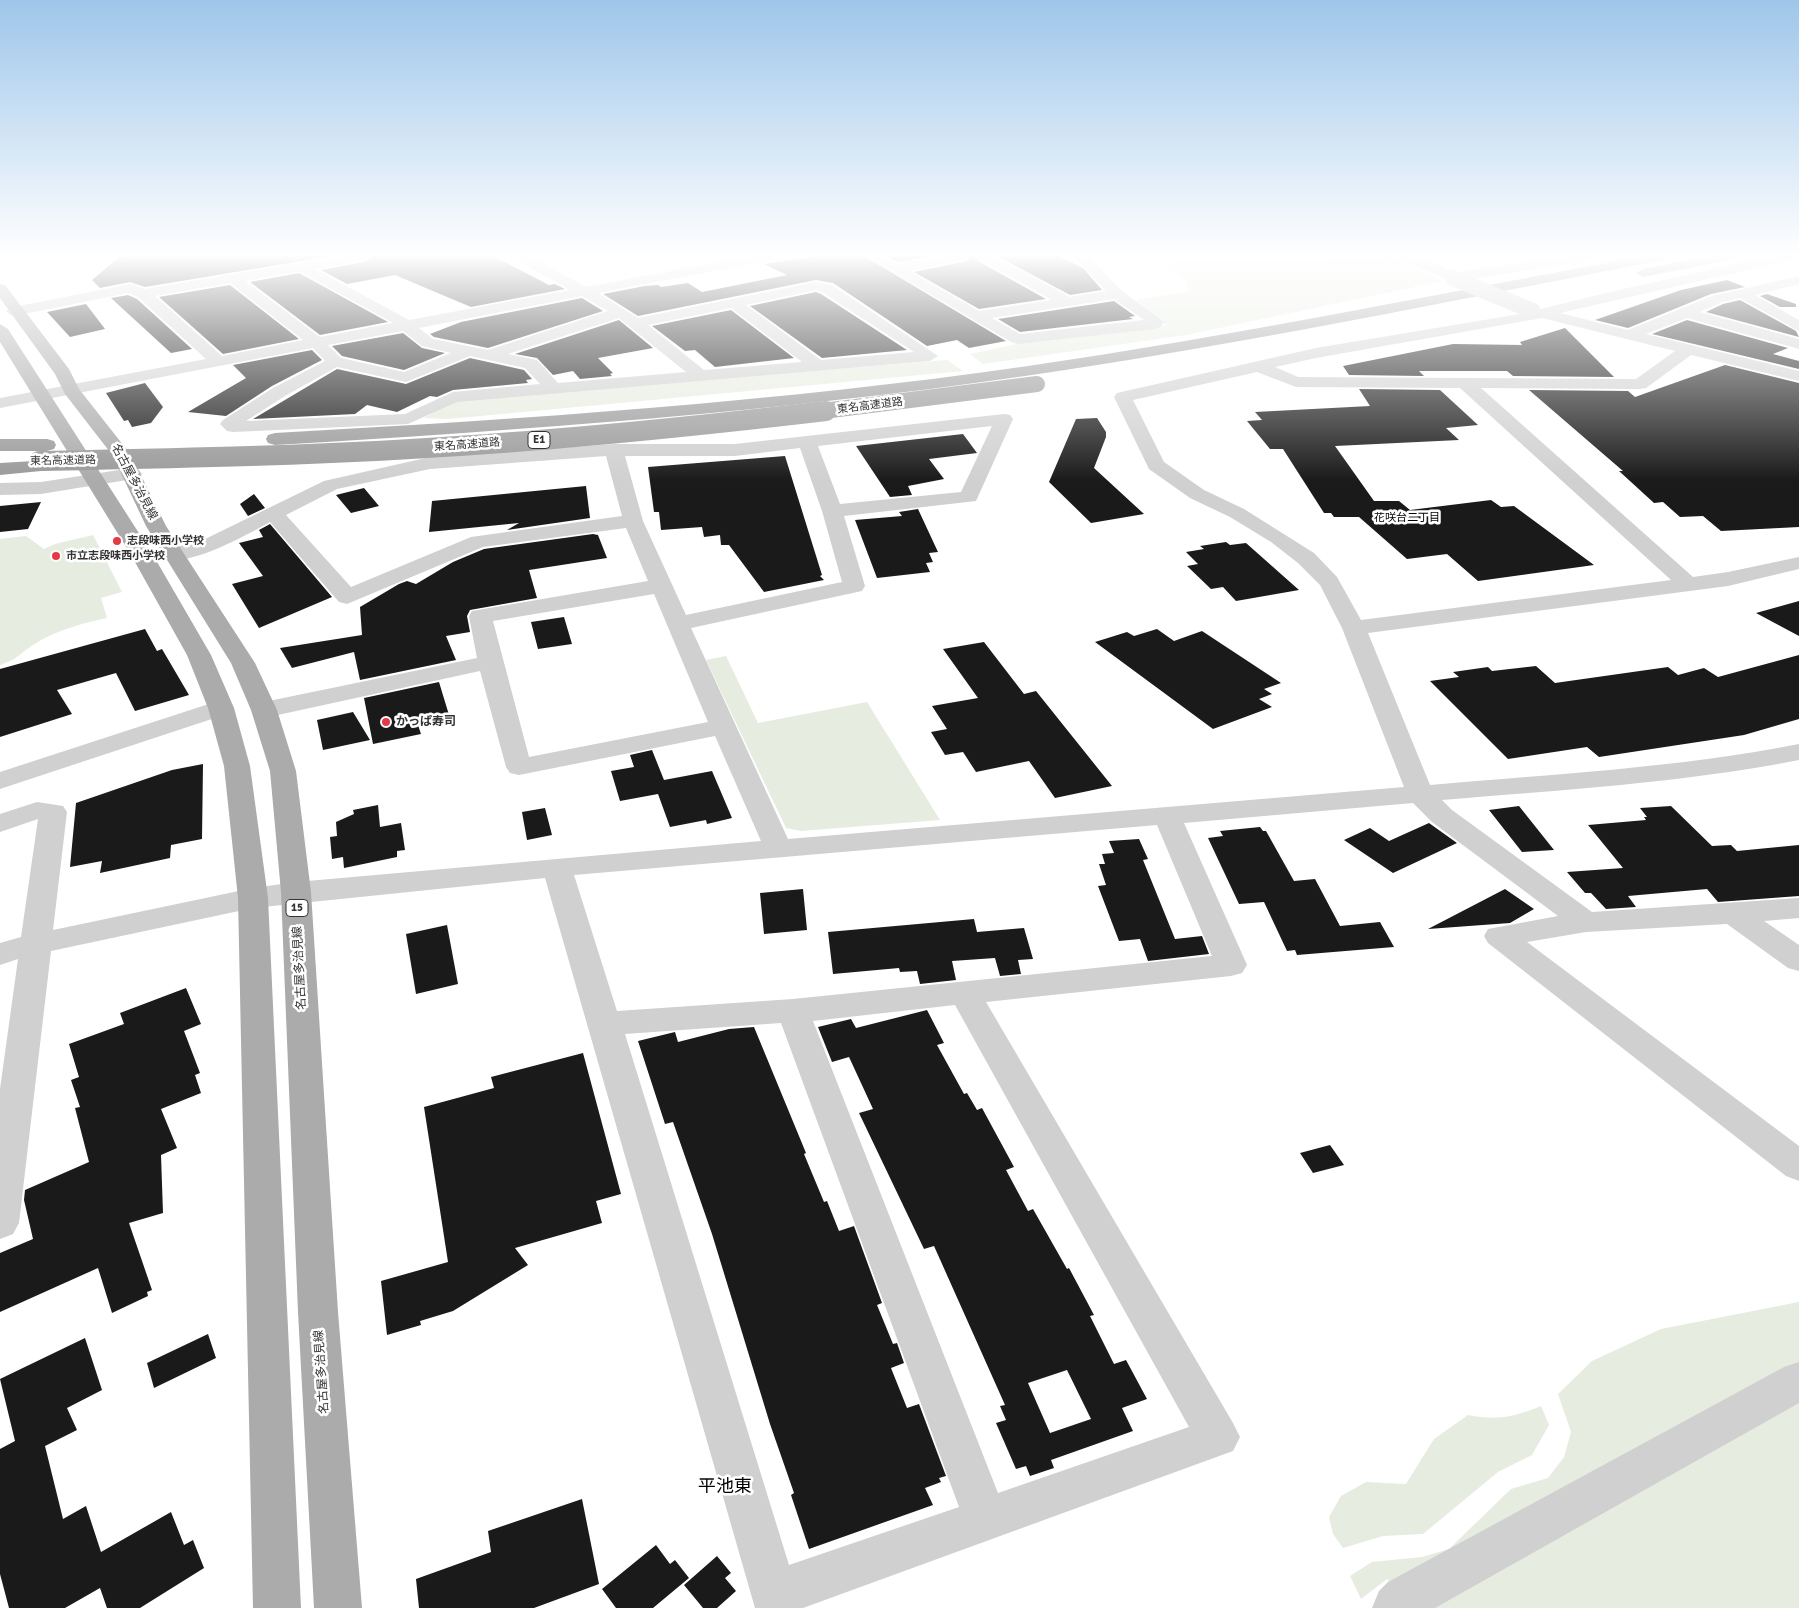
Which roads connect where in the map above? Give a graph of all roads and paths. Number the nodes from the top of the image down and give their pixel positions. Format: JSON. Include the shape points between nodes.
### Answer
{"nodes":[{"id":1,"x":19,"y":331,"type":"edge"},
{"id":2,"x":184,"y":331,"type":"edge"},
{"id":3,"x":301,"y":331,"type":"edge"},
{"id":4,"x":377,"y":331,"type":"edge"},
{"id":5,"x":414,"y":331,"type":"edge"},
{"id":6,"x":564,"y":331,"type":"edge"},
{"id":7,"x":647,"y":331,"type":"edge"},
{"id":8,"x":771,"y":331,"type":"edge"},
{"id":9,"x":892,"y":331,"type":"edge"},
{"id":10,"x":1005,"y":331,"type":"edge"},
{"id":11,"x":1109,"y":331,"type":"edge"},
{"id":12,"x":1273,"y":331,"type":"edge"},
{"id":13,"x":1343,"y":331,"type":"edge"},
{"id":14,"x":1448,"y":331,"type":"edge"},
{"id":15,"x":1618,"y":331,"type":"edge"},
{"id":16,"x":1638,"y":331,"type":"edge"},
{"id":17,"x":1753,"y":331,"type":"edge"},
{"id":18,"x":1631,"y":334,"type":"junction"},
{"id":19,"x":317,"y":343,"type":"junction"},
{"id":20,"x":1799,"y":344,"type":"edge"},
{"id":21,"x":1690,"y":348,"type":"junction"},
{"id":22,"x":470,"y":351,"type":"junction"},
{"id":23,"x":489,"y":356,"type":"junction"},
{"id":24,"x":218,"y":361,"type":"junction"},
{"id":25,"x":335,"y":362,"type":"junction"},
{"id":26,"x":1258,"y":366,"type":"junction"},
{"id":27,"x":819,"y":367,"type":"junction"},
{"id":28,"x":701,"y":376,"type":"junction"},
{"id":29,"x":1799,"y":376,"type":"edge"},
{"id":30,"x":1031,"y":378,"type":"junction"},
{"id":31,"x":1466,"y":384,"type":"junction"},
{"id":32,"x":554,"y":389,"type":"junction"},
{"id":33,"x":57,"y":392,"type":"junction"},
{"id":34,"x":0,"y":403,"type":"edge"},
{"id":35,"x":807,"y":442,"type":"junction"},
{"id":36,"x":0,"y":445,"type":"edge"},
{"id":37,"x":614,"y":450,"type":"junction"},
{"id":38,"x":40,"y":458,"type":"junction"},
{"id":39,"x":0,"y":462,"type":"edge"},
{"id":40,"x":0,"y":469,"type":"edge"},
{"id":41,"x":132,"y":474,"type":"junction"},
{"id":42,"x":94,"y":480,"type":"junction"},
{"id":43,"x":0,"y":488,"type":"edge"},
{"id":44,"x":832,"y":511,"type":"junction"},
{"id":45,"x":273,"y":513,"type":"junction"},
{"id":46,"x":633,"y":521,"type":"junction"},
{"id":47,"x":175,"y":554,"type":"junction"},
{"id":48,"x":1799,"y":564,"type":"edge"},
{"id":49,"x":1777,"y":570,"type":"junction"},
{"id":50,"x":1799,"y":580,"type":"edge"},
{"id":51,"x":1688,"y":584,"type":"junction"},
{"id":52,"x":661,"y":586,"type":"junction"},
{"id":53,"x":678,"y":624,"type":"junction"},
{"id":54,"x":1354,"y":628,"type":"junction"},
{"id":55,"x":490,"y":662,"type":"junction"},
{"id":56,"x":221,"y":708,"type":"junction"},
{"id":57,"x":264,"y":710,"type":"junction"},
{"id":58,"x":724,"y":727,"type":"junction"},
{"id":59,"x":1799,"y":752,"type":"edge"},
{"id":60,"x":0,"y":781,"type":"edge"},
{"id":61,"x":1421,"y":795,"type":"junction"},
{"id":62,"x":1168,"y":816,"type":"junction"},
{"id":63,"x":0,"y":824,"type":"edge"},
{"id":64,"x":779,"y":850,"type":"junction"},
{"id":65,"x":557,"y":868,"type":"junction"},
{"id":66,"x":296,"y":892,"type":"junction"},
{"id":67,"x":252,"y":898,"type":"junction"},
{"id":68,"x":1799,"y":908,"type":"edge"},
{"id":69,"x":1733,"y":914,"type":"junction"},
{"id":70,"x":1586,"y":922,"type":"junction"},
{"id":71,"x":36,"y":944,"type":"junction"},
{"id":72,"x":0,"y":954,"type":"edge"},
{"id":73,"x":1799,"y":960,"type":"edge"},
{"id":74,"x":965,"y":994,"type":"junction"},
{"id":75,"x":793,"y":1011,"type":"junction"},
{"id":76,"x":605,"y":1024,"type":"junction"},
{"id":77,"x":1799,"y":1166,"type":"edge"},
{"id":78,"x":0,"y":1223,"type":"edge"},
{"id":79,"x":1799,"y":1381,"type":"edge"},
{"id":80,"x":986,"y":1520,"type":"junction"},
{"id":81,"x":777,"y":1601,"type":"edge"},
{"id":82,"x":277,"y":1608,"type":"edge"},
{"id":83,"x":338,"y":1608,"type":"edge"},
{"id":84,"x":1396,"y":1608,"type":"edge"}],
"edges":[{"from":1,"to":33,"type":"main road","name":"名古屋多治見線","number":"15"},
{"from":2,"to":24,"type":"street"},
{"from":3,"to":19,"type":"street"},
{"from":4,"to":19,"type":"street"},
{"from":5,"to":22,"type":"street","via":[[428,343]]},
{"from":6,"to":23,"type":"street"},
{"from":7,"to":28,"type":"street"},
{"from":8,"to":27,"type":"street"},
{"from":9,"to":27,"type":"street","via":[[930,356]]},
{"from":10,"to":11,"type":"street","via":[[1022,340]]},
{"from":12,"to":30,"type":"highway","name":"東名高速道路","number":"E1"},
{"from":13,"to":30,"type":"highway","name":"東名高速道路","number":"E1"},
{"from":14,"to":26,"type":"street"},
{"from":15,"to":18,"type":"street"},
{"from":16,"to":18,"type":"street"},
{"from":17,"to":20,"type":"street"},
{"from":18,"to":21,"type":"street"},
{"from":19,"to":24,"type":"street"},
{"from":19,"to":25,"type":"street"},
{"from":21,"to":29,"type":"street"},
{"from":21,"to":31,"type":"street","via":[[1640,384]]},
{"from":22,"to":23,"type":"street"},
{"from":22,"to":25,"type":"street","via":[[406,377]]},
{"from":23,"to":32,"type":"street","via":[[531,364]]},
{"from":24,"to":33,"type":"street"},
{"from":25,"to":32,"type":"street","via":[[229,424],[233,427],[408,419],[453,397]]},
{"from":26,"to":31,"type":"street","via":[[1296,382]]},
{"from":26,"to":54,"type":"street","via":[[1123,397],[1156,465],[1197,494],[1237,513],[1306,558],[1329,582]]},
{"from":27,"to":28,"type":"street"},
{"from":28,"to":32,"type":"street"},
{"from":30,"to":38,"type":"highway","name":"東名高速道路","number":"E1","via":[[570,420],[276,438]]},
{"from":30,"to":38,"type":"highway","name":"東名高速道路","number":"E1","bridge":true,"via":[[915,401],[607,434],[205,458]]},
{"from":31,"to":51,"type":"street"},
{"from":33,"to":34,"type":"street"},
{"from":33,"to":41,"type":"main road","name":"名古屋多治見線","number":"15","via":[[106,431]]},
{"from":33,"to":42,"type":"main road","name":"名古屋多治見線","number":"15"},
{"from":35,"to":37,"type":"street","via":[[735,450]]},
{"from":35,"to":44,"type":"street"},
{"from":35,"to":44,"type":"street","via":[[1004,419],[969,497]]},
{"from":36,"to":38,"type":"highway","name":"東名高速道路","number":"E1"},
{"from":37,"to":45,"type":"street","via":[[430,463],[332,485]]},
{"from":37,"to":46,"type":"street"},
{"from":38,"to":39,"type":"highway","name":"東名高速道路","number":"E1"},
{"from":38,"to":40,"type":"highway"},
{"from":41,"to":42,"type":"street"},
{"from":41,"to":47,"type":"main road","name":"名古屋多治見線","number":"15","via":[[156,526]]},
{"from":42,"to":43,"type":"street","via":[[40,488]]},
{"from":42,"to":56,"type":"main road","name":"名古屋多治見線","number":"15","via":[[186,631],[212,682]]},
{"from":44,"to":53,"type":"street","via":[[854,586]]},
{"from":45,"to":46,"type":"street","via":[[347,597],[478,541]]},
{"from":45,"to":47,"type":"street","via":[[206,546]]},
{"from":46,"to":52,"type":"street"},
{"from":47,"to":57,"type":"main road","name":"名古屋多治見線","number":"15","via":[[243,663]]},
{"from":48,"to":49,"type":"street"},
{"from":49,"to":50,"type":"street"},
{"from":49,"to":51,"type":"street"},
{"from":51,"to":54,"type":"street"},
{"from":52,"to":53,"type":"street"},
{"from":52,"to":55,"type":"street","via":[[480,616]]},
{"from":53,"to":58,"type":"street"},
{"from":54,"to":61,"type":"street"},
{"from":55,"to":57,"type":"street"},
{"from":55,"to":58,"type":"street","via":[[519,767]]},
{"from":56,"to":60,"type":"street"},
{"from":56,"to":67,"type":"main road","name":"名古屋多治見線","number":"15","via":[[237,766]]},
{"from":57,"to":66,"type":"main road","name":"名古屋多治見線","number":"15","via":[[283,771]]},
{"from":58,"to":64,"type":"street"},
{"from":59,"to":61,"type":"street","via":[[1666,773]]},
{"from":61,"to":62,"type":"street"},
{"from":61,"to":70,"type":"street","via":[[1442,816]]},
{"from":62,"to":64,"type":"street"},
{"from":62,"to":74,"type":"street","via":[[1231,966]]},
{"from":63,"to":71,"type":"street","via":[[37,810],[53,812]]},
{"from":64,"to":65,"type":"street"},
{"from":65,"to":66,"type":"street"},
{"from":65,"to":76,"type":"street"},
{"from":66,"to":67,"type":"street"},
{"from":66,"to":83,"type":"main road","name":"名古屋多治見線","number":"15","via":[[318,1312]]},
{"from":67,"to":71,"type":"street"},
{"from":67,"to":82,"type":"main road","name":"名古屋多治見線","number":"15"},
{"from":68,"to":69,"type":"street"},
{"from":69,"to":70,"type":"street"},
{"from":69,"to":73,"type":"street"},
{"from":70,"to":77,"type":"street","via":[[1498,936]]},
{"from":71,"to":72,"type":"street"},
{"from":71,"to":78,"type":"street"},
{"from":74,"to":75,"type":"street"},
{"from":74,"to":80,"type":"street","via":[[1218,1437]]},
{"from":75,"to":76,"type":"street"},
{"from":75,"to":80,"type":"street"},
{"from":76,"to":81,"type":"street"},
{"from":79,"to":84,"type":"street","via":[[1406,1599]]},
{"from":80,"to":81,"type":"street"}]}
